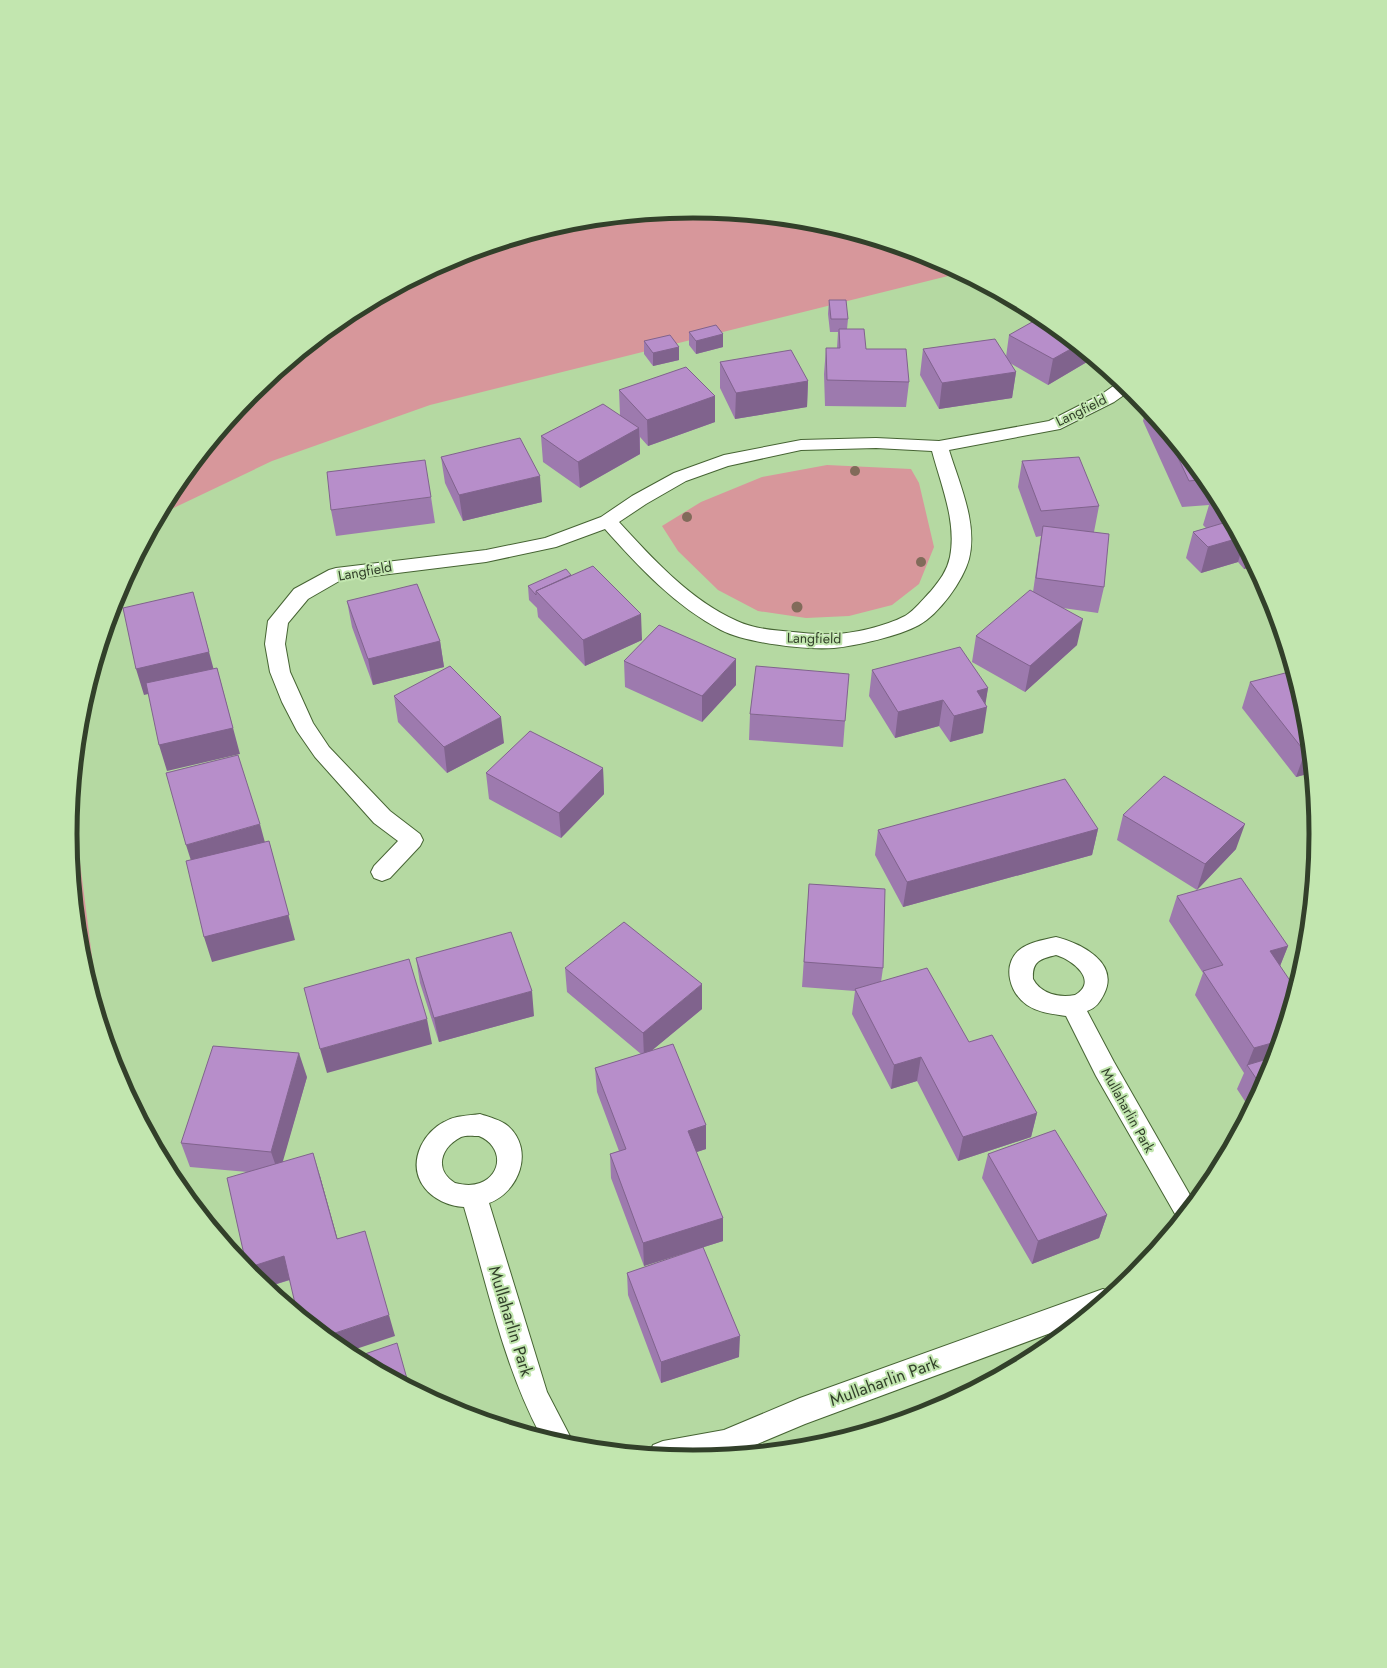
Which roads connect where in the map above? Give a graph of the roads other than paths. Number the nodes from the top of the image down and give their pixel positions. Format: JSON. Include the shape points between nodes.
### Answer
{"nodes":[{"id":1,"x":1120,"y":389,"type":"edge"},
{"id":2,"x":939,"y":446,"type":"junction"},
{"id":3,"x":608,"y":521,"type":"junction"},
{"id":4,"x":382,"y":872,"type":"dead end"},
{"id":5,"x":1074,"y":1006,"type":"dead end"},
{"id":6,"x":474,"y":1196,"type":"dead end"},
{"id":7,"x":1184,"y":1208,"type":"edge"},
{"id":8,"x":1091,"y":1305,"type":"edge"},
{"id":9,"x":555,"y":1434,"type":"edge"},
{"id":10,"x":692,"y":1450,"type":"edge"}],
"edges":[{"from":1,"to":2,"type":"street","name":"Langfield","via":[[1054,425]]},
{"from":2,"to":3,"type":"street","name":"Langfield","via":[[876,443],[801,445],[724,461],[680,477]]},
{"from":2,"to":3,"type":"street","name":"Langfield","via":[[957,507],[962,539],[955,573],[943,591],[912,620],[863,635],[835,641],[776,637],[729,626],[692,603],[656,574]]},
{"from":3,"to":4,"type":"street","name":"Langfield","via":[[549,543],[486,556],[336,574],[301,594],[278,622],[275,644],[280,672],[304,726],[322,752],[382,818],[412,840]]},
{"from":5,"to":7,"type":"street","name":"Mullaharlin Park","via":[[1105,1069]]},
{"from":6,"to":9,"type":"street","name":"Mullaharlin Park","via":[[535,1397]]},
{"from":8,"to":10,"type":"street","name":"Mullaharlin Park","via":[[800,1412],[725,1444]]}]}
